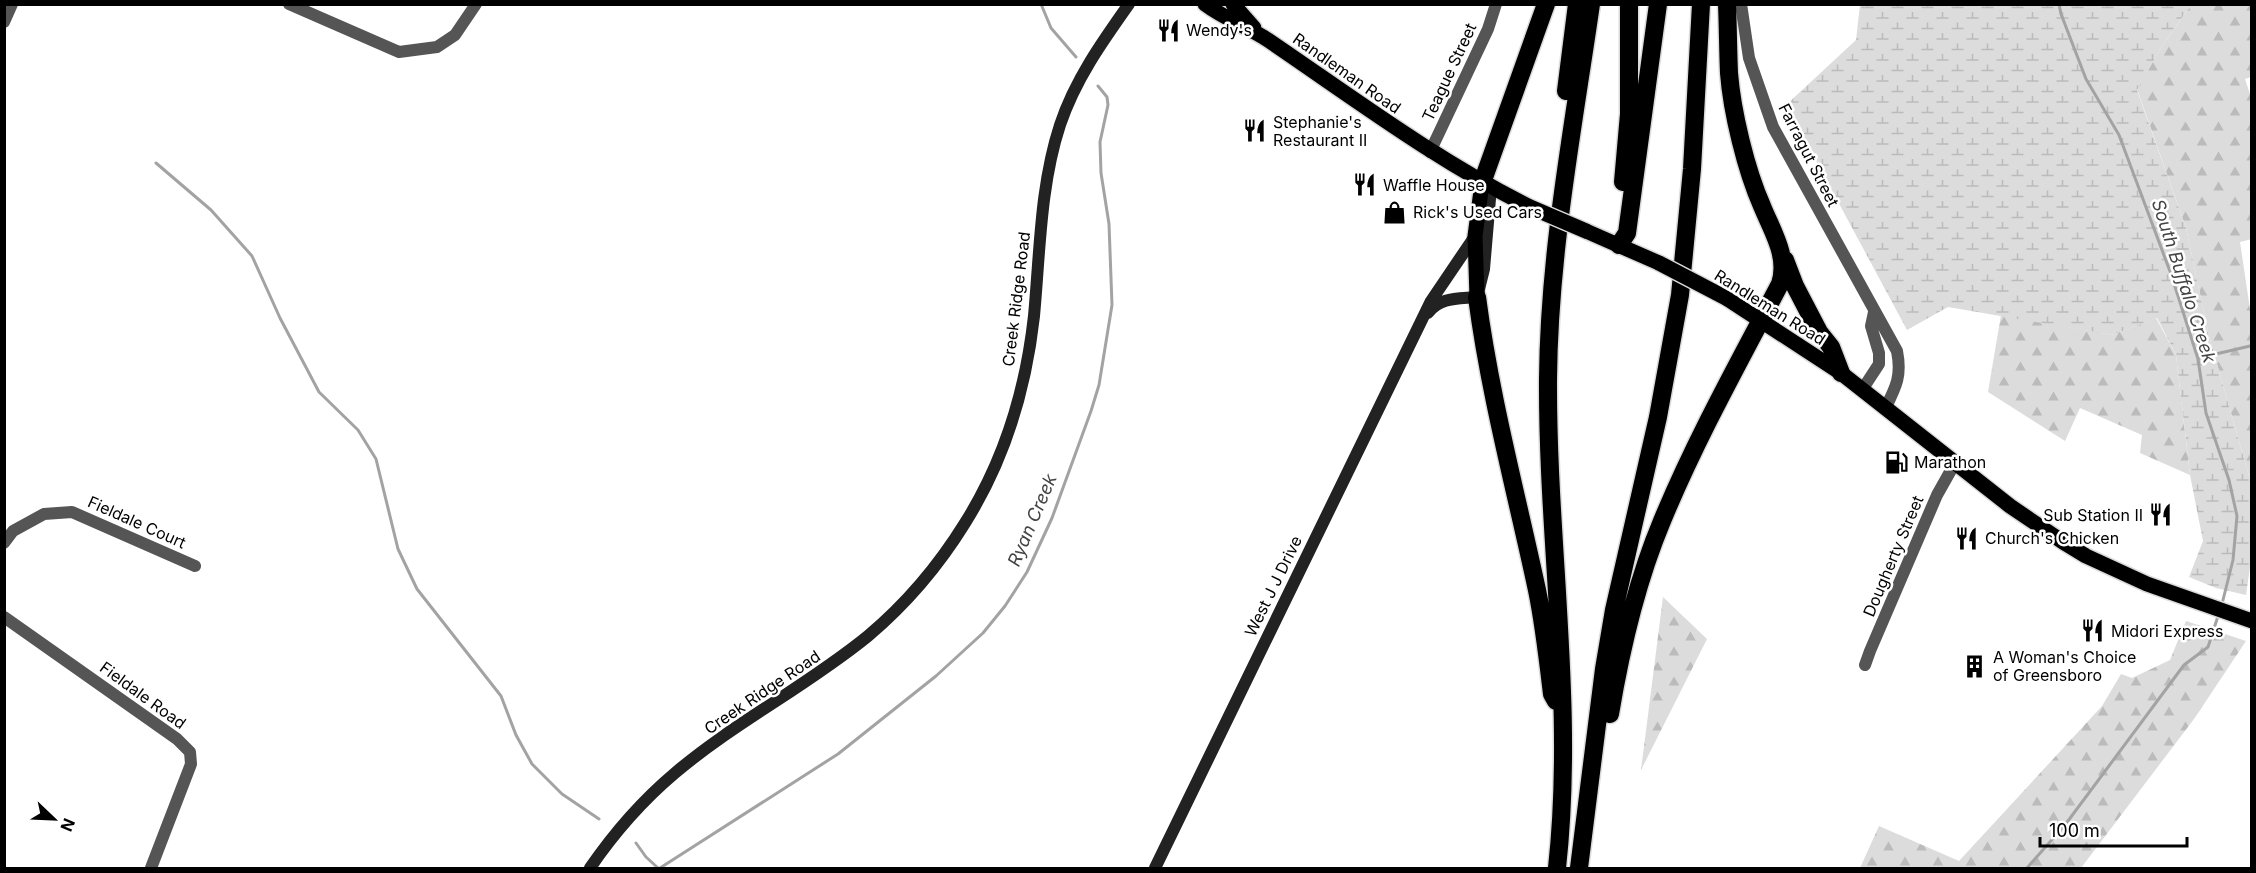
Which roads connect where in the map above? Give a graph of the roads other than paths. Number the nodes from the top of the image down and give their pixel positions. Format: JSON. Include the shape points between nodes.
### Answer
{"nodes":[{"id":1,"x":12,"y":4,"type":"edge"},
{"id":2,"x":289,"y":4,"type":"edge"},
{"id":3,"x":476,"y":4,"type":"edge"},
{"id":4,"x":1130,"y":4,"type":"edge"},
{"id":5,"x":1205,"y":4,"type":"edge"},
{"id":6,"x":1233,"y":4,"type":"edge"},
{"id":7,"x":1496,"y":4,"type":"edge"},
{"id":8,"x":1546,"y":4,"type":"edge"},
{"id":9,"x":1577,"y":4,"type":"edge"},
{"id":10,"x":1591,"y":4,"type":"edge"},
{"id":11,"x":1629,"y":4,"type":"edge"},
{"id":12,"x":1658,"y":4,"type":"edge"},
{"id":13,"x":1701,"y":4,"type":"edge"},
{"id":14,"x":1727,"y":4,"type":"edge"},
{"id":15,"x":1741,"y":4,"type":"edge"},
{"id":16,"x":4,"y":22,"type":"edge"},
{"id":17,"x":1260,"y":35,"type":"junction"},
{"id":18,"x":1430,"y":152,"type":"junction"},
{"id":19,"x":1486,"y":185,"type":"junction"},
{"id":20,"x":1563,"y":194,"type":"junction"},
{"id":21,"x":1476,"y":236,"type":"junction"},
{"id":22,"x":1619,"y":245,"type":"junction"},
{"id":23,"x":1782,"y":252,"type":"junction"},
{"id":24,"x":1477,"y":297,"type":"junction"},
{"id":25,"x":1874,"y":312,"type":"junction"},
{"id":26,"x":1423,"y":319,"type":"junction"},
{"id":27,"x":1761,"y":320,"type":"junction"},
{"id":28,"x":1841,"y":373,"type":"junction"},
{"id":29,"x":1862,"y":390,"type":"junction"},
{"id":30,"x":1885,"y":409,"type":"junction"},
{"id":31,"x":1955,"y":463,"type":"junction"},
{"id":32,"x":4,"y":543,"type":"edge"},
{"id":33,"x":195,"y":566,"type":"dead end"},
{"id":34,"x":4,"y":616,"type":"edge"},
{"id":35,"x":2247,"y":619,"type":"edge"},
{"id":36,"x":1865,"y":665,"type":"dead end"},
{"id":37,"x":1564,"y":717,"type":"junction"},
{"id":38,"x":1591,"y":762,"type":"junction"},
{"id":39,"x":151,"y":868,"type":"edge"},
{"id":40,"x":590,"y":868,"type":"edge"},
{"id":41,"x":1155,"y":868,"type":"edge"},
{"id":42,"x":1557,"y":868,"type":"edge"},
{"id":43,"x":1579,"y":868,"type":"edge"}],
"edges":[{"from":1,"to":16,"type":"street"},
{"from":2,"to":3,"type":"street","via":[[399,52],[437,47],[455,35]]},
{"from":4,"to":40,"type":"main road","name":"Creek Ridge Road","via":[[1095,53],[1060,127],[1047,182],[1030,342],[1020,394],[1002,448],[966,522],[935,566],[888,618],[825,668],[677,771],[621,826]]},
{"from":5,"to":17,"type":"main road","name":"Randleman Road"},
{"from":6,"to":17,"type":"main road","name":"Randleman Road"},
{"from":7,"to":18,"type":"street","name":"Teague Street"},
{"from":8,"to":19,"type":"highway"},
{"from":9,"to":20,"type":"highway","via":[[1558,157]]},
{"from":10,"to":20,"type":"highway"},
{"from":11,"to":22,"type":"highway","via":[[1629,114],[1617,230]]},
{"from":12,"to":22,"type":"highway","via":[[1627,233]]},
{"from":13,"to":38,"type":"highway","via":[[1680,295],[1658,417],[1614,610]]},
{"from":14,"to":23,"type":"highway","via":[[1730,75],[1738,122],[1754,188]]},
{"from":15,"to":25,"type":"street","name":"Farragut Street","via":[[1749,58],[1773,127]]},
{"from":17,"to":18,"type":"main road","name":"Randleman Road"},
{"from":18,"to":19,"type":"main road","name":"Randleman Road"},
{"from":19,"to":21,"type":"main road","name":"West J J Drive"},
{"from":19,"to":22,"type":"main road","name":"Randleman Road","bridge":true},
{"from":19,"to":24,"type":"main road","via":[[1484,269]]},
{"from":20,"to":37,"type":"highway","via":[[1551,296],[1548,380]]},
{"from":21,"to":24,"type":"main road","name":"West J J Drive"},
{"from":21,"to":26,"type":"main road","name":"West J J Drive","via":[[1435,294]]},
{"from":22,"to":27,"type":"main road","name":"Randleman Road","bridge":true,"via":[[1726,298]]},
{"from":23,"to":27,"type":"highway","via":[[1784,272]]},
{"from":23,"to":28,"type":"highway","via":[[1795,286],[1831,347]]},
{"from":24,"to":26,"type":"main road","name":"West J J Drive","via":[[1441,302]]},
{"from":24,"to":37,"type":"highway","via":[[1537,591],[1552,694]]},
{"from":25,"to":29,"type":"street","name":"Farragut Street","via":[[1871,326],[1879,364]]},
{"from":25,"to":30,"type":"street","name":"Farragut Street","via":[[1899,361],[1898,383]]},
{"from":26,"to":41,"type":"main road","name":"West J J Drive"},
{"from":27,"to":28,"type":"main road","name":"Randleman Road"},
{"from":27,"to":38,"type":"highway","via":[[1662,521],[1632,610],[1608,724]]},
{"from":28,"to":29,"type":"main road","name":"Randleman Road"},
{"from":29,"to":30,"type":"main road","name":"Randleman Road"},
{"from":30,"to":31,"type":"main road","name":"Randleman Road"},
{"from":31,"to":35,"type":"main road","name":"Randleman Road","via":[[2086,556],[2147,584]]},
{"from":31,"to":36,"type":"street","name":"Dougherty Street","via":[[1937,495]]},
{"from":32,"to":33,"type":"street","name":"Fieldale Court","via":[[13,531],[44,514],[72,512]]},
{"from":34,"to":39,"type":"street","name":"Fieldale Road","via":[[190,752],[190,764]]},
{"from":37,"to":42,"type":"highway"},
{"from":38,"to":43,"type":"highway"}]}
